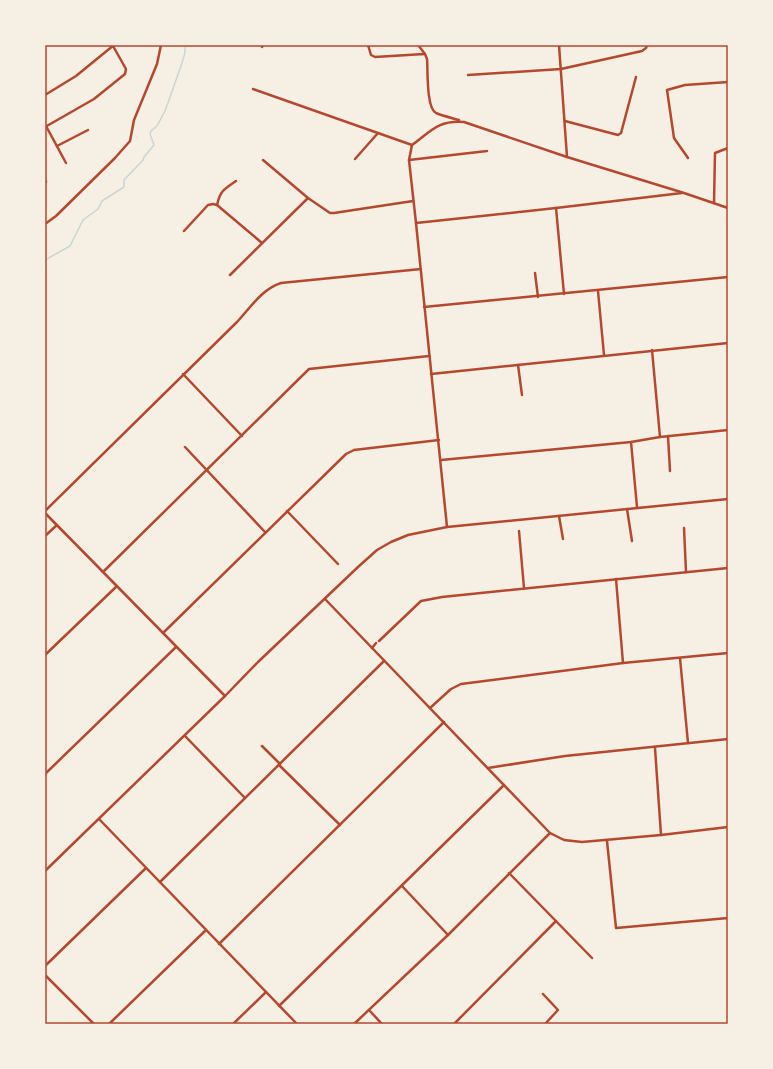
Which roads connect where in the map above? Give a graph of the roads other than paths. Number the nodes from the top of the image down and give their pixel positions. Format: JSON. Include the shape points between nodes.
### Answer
{"nodes":[{"id":1,"x":114,"y":45,"type":"edge"},
{"id":2,"x":161,"y":45,"type":"edge"},
{"id":3,"x":368,"y":45,"type":"edge"},
{"id":4,"x":418,"y":45,"type":"edge"},
{"id":5,"x":559,"y":45,"type":"edge"},
{"id":6,"x":647,"y":45,"type":"edge"},
{"id":7,"x":425,"y":54,"type":"junction"},
{"id":8,"x":561,"y":69,"type":"junction"},
{"id":9,"x":468,"y":75,"type":"dead end"},
{"id":10,"x":636,"y":77,"type":"dead end"},
{"id":11,"x":728,"y":82,"type":"edge"},
{"id":12,"x":253,"y":90,"type":"dead end"},
{"id":13,"x":45,"y":95,"type":"edge"},
{"id":14,"x":565,"y":121,"type":"junction"},
{"id":15,"x":464,"y":122,"type":"junction"},
{"id":16,"x":46,"y":127,"type":"edge"},
{"id":17,"x":88,"y":130,"type":"dead end"},
{"id":18,"x":378,"y":133,"type":"junction"},
{"id":19,"x":412,"y":145,"type":"junction"},
{"id":20,"x":57,"y":146,"type":"junction"},
{"id":21,"x":728,"y":148,"type":"edge"},
{"id":22,"x":487,"y":151,"type":"dead end"},
{"id":23,"x":567,"y":157,"type":"junction"},
{"id":24,"x":688,"y":158,"type":"dead end"},
{"id":25,"x":355,"y":159,"type":"dead end"},
{"id":26,"x":262,"y":160,"type":"dead end"},
{"id":27,"x":408,"y":160,"type":"junction"},
{"id":28,"x":66,"y":163,"type":"dead end"},
{"id":29,"x":236,"y":181,"type":"dead end"},
{"id":30,"x":684,"y":193,"type":"junction"},
{"id":31,"x":308,"y":198,"type":"junction"},
{"id":32,"x":413,"y":201,"type":"junction"},
{"id":33,"x":714,"y":203,"type":"junction"},
{"id":34,"x":217,"y":205,"type":"junction"},
{"id":35,"x":556,"y":208,"type":"junction"},
{"id":36,"x":728,"y":208,"type":"edge"},
{"id":37,"x":416,"y":223,"type":"junction"},
{"id":38,"x":45,"y":224,"type":"edge"},
{"id":39,"x":184,"y":231,"type":"dead end"},
{"id":40,"x":262,"y":244,"type":"junction"},
{"id":41,"x":421,"y":268,"type":"junction"},
{"id":42,"x":535,"y":273,"type":"dead end"},
{"id":43,"x":230,"y":275,"type":"dead end"},
{"id":44,"x":728,"y":277,"type":"edge"},
{"id":45,"x":598,"y":291,"type":"junction"},
{"id":46,"x":564,"y":294,"type":"junction"},
{"id":47,"x":538,"y":297,"type":"junction"},
{"id":48,"x":424,"y":307,"type":"junction"},
{"id":49,"x":728,"y":343,"type":"edge"},
{"id":50,"x":652,"y":350,"type":"junction"},
{"id":51,"x":429,"y":356,"type":"junction"},
{"id":52,"x":604,"y":356,"type":"junction"},
{"id":53,"x":518,"y":365,"type":"junction"},
{"id":54,"x":183,"y":374,"type":"junction"},
{"id":55,"x":431,"y":374,"type":"junction"},
{"id":56,"x":522,"y":395,"type":"dead end"},
{"id":57,"x":728,"y":430,"type":"edge"},
{"id":58,"x":242,"y":436,"type":"junction"},
{"id":59,"x":668,"y":436,"type":"junction"},
{"id":60,"x":660,"y":437,"type":"junction"},
{"id":61,"x":439,"y":440,"type":"junction"},
{"id":62,"x":631,"y":442,"type":"junction"},
{"id":63,"x":185,"y":447,"type":"dead end"},
{"id":64,"x":441,"y":460,"type":"junction"},
{"id":65,"x":208,"y":470,"type":"junction"},
{"id":66,"x":670,"y":471,"type":"dead end"},
{"id":67,"x":728,"y":499,"type":"edge"},
{"id":68,"x":637,"y":507,"type":"junction"},
{"id":69,"x":627,"y":508,"type":"junction"},
{"id":70,"x":288,"y":511,"type":"junction"},
{"id":71,"x":45,"y":512,"type":"edge"},
{"id":72,"x":559,"y":516,"type":"junction"},
{"id":73,"x":57,"y":525,"type":"junction"},
{"id":74,"x":447,"y":527,"type":"junction"},
{"id":75,"x":684,"y":528,"type":"dead end"},
{"id":76,"x":519,"y":531,"type":"dead end"},
{"id":77,"x":265,"y":532,"type":"junction"},
{"id":78,"x":45,"y":536,"type":"edge"},
{"id":79,"x":563,"y":539,"type":"dead end"},
{"id":80,"x":632,"y":541,"type":"dead end"},
{"id":81,"x":338,"y":564,"type":"dead end"},
{"id":82,"x":728,"y":568,"type":"edge"},
{"id":83,"x":103,"y":572,"type":"junction"},
{"id":84,"x":686,"y":572,"type":"junction"},
{"id":85,"x":616,"y":579,"type":"junction"},
{"id":86,"x":117,"y":586,"type":"junction"},
{"id":87,"x":524,"y":588,"type":"junction"},
{"id":88,"x":325,"y":599,"type":"junction"},
{"id":89,"x":163,"y":633,"type":"junction"},
{"id":90,"x":176,"y":647,"type":"junction"},
{"id":91,"x":372,"y":648,"type":"junction"},
{"id":92,"x":728,"y":653,"type":"edge"},
{"id":93,"x":45,"y":655,"type":"edge"},
{"id":94,"x":680,"y":658,"type":"junction"},
{"id":95,"x":384,"y":661,"type":"junction"},
{"id":96,"x":623,"y":664,"type":"junction"},
{"id":97,"x":225,"y":696,"type":"junction"},
{"id":98,"x":430,"y":708,"type":"junction"},
{"id":99,"x":444,"y":722,"type":"junction"},
{"id":100,"x":184,"y":736,"type":"junction"},
{"id":101,"x":728,"y":739,"type":"edge"},
{"id":102,"x":688,"y":743,"type":"junction"},
{"id":103,"x":262,"y":746,"type":"dead end"},
{"id":104,"x":655,"y":748,"type":"junction"},
{"id":105,"x":280,"y":765,"type":"junction"},
{"id":106,"x":488,"y":768,"type":"junction"},
{"id":107,"x":45,"y":774,"type":"edge"},
{"id":108,"x":504,"y":785,"type":"junction"},
{"id":109,"x":245,"y":798,"type":"junction"},
{"id":110,"x":99,"y":819,"type":"junction"},
{"id":111,"x":340,"y":825,"type":"junction"},
{"id":112,"x":728,"y":827,"type":"edge"},
{"id":113,"x":550,"y":833,"type":"junction"},
{"id":114,"x":660,"y":836,"type":"junction"},
{"id":115,"x":607,"y":841,"type":"junction"},
{"id":116,"x":146,"y":868,"type":"junction"},
{"id":117,"x":45,"y":871,"type":"edge"},
{"id":118,"x":509,"y":873,"type":"junction"},
{"id":119,"x":160,"y":882,"type":"junction"},
{"id":120,"x":402,"y":886,"type":"junction"},
{"id":121,"x":728,"y":918,"type":"edge"},
{"id":122,"x":556,"y":921,"type":"junction"},
{"id":123,"x":206,"y":930,"type":"junction"},
{"id":124,"x":448,"y":935,"type":"junction"},
{"id":125,"x":219,"y":944,"type":"junction"},
{"id":126,"x":592,"y":958,"type":"dead end"},
{"id":127,"x":45,"y":966,"type":"edge"},
{"id":128,"x":45,"y":975,"type":"edge"},
{"id":129,"x":266,"y":992,"type":"junction"},
{"id":130,"x":544,"y":994,"type":"dead end"},
{"id":131,"x":279,"y":1006,"type":"junction"},
{"id":132,"x":369,"y":1010,"type":"junction"},
{"id":133,"x":94,"y":1024,"type":"edge"},
{"id":134,"x":109,"y":1024,"type":"edge"},
{"id":135,"x":233,"y":1024,"type":"edge"},
{"id":136,"x":297,"y":1024,"type":"edge"},
{"id":137,"x":354,"y":1024,"type":"edge"},
{"id":138,"x":382,"y":1024,"type":"edge"},
{"id":139,"x":454,"y":1024,"type":"edge"},
{"id":140,"x":544,"y":1024,"type":"edge"}],
"edges":[{"from":1,"to":13,"type":"street","via":[[76,76]]},
{"from":1,"to":16,"type":"street","via":[[126,69],[125,74],[94,99]]},
{"from":2,"to":38,"type":"street","via":[[157,64],[134,120],[130,141]]},
{"from":3,"to":7,"type":"street","via":[[375,57]]},
{"from":4,"to":7,"type":"street"},
{"from":5,"to":8,"type":"street"},
{"from":6,"to":8,"type":"street","via":[[642,51]]},
{"from":7,"to":15,"type":"street","via":[[429,99],[433,110]]},
{"from":8,"to":9,"type":"street"},
{"from":8,"to":14,"type":"street"},
{"from":10,"to":14,"type":"street","via":[[618,135]]},
{"from":11,"to":24,"type":"street","via":[[685,85],[667,90],[674,138]]},
{"from":12,"to":18,"type":"street"},
{"from":14,"to":23,"type":"street"},
{"from":15,"to":19,"type":"street","via":[[453,121],[436,126]]},
{"from":15,"to":23,"type":"street"},
{"from":16,"to":20,"type":"street"},
{"from":17,"to":20,"type":"street"},
{"from":18,"to":19,"type":"street"},
{"from":18,"to":25,"type":"street"},
{"from":19,"to":27,"type":"street"},
{"from":20,"to":28,"type":"street"},
{"from":21,"to":33,"type":"street","via":[[715,153]]},
{"from":22,"to":27,"type":"street"},
{"from":23,"to":30,"type":"street"},
{"from":26,"to":31,"type":"street"},
{"from":27,"to":32,"type":"street"},
{"from":29,"to":34,"type":"street","via":[[219,195]]},
{"from":30,"to":33,"type":"street"},
{"from":30,"to":35,"type":"street"},
{"from":31,"to":32,"type":"street","via":[[334,213]]},
{"from":31,"to":40,"type":"street"},
{"from":32,"to":37,"type":"street"},
{"from":33,"to":36,"type":"street"},
{"from":34,"to":39,"type":"street","via":[[208,205]]},
{"from":34,"to":40,"type":"street"},
{"from":35,"to":37,"type":"street"},
{"from":35,"to":46,"type":"street"},
{"from":37,"to":41,"type":"street"},
{"from":40,"to":43,"type":"street"},
{"from":41,"to":48,"type":"street"},
{"from":41,"to":54,"type":"street","via":[[281,283],[273,286],[265,291]]},
{"from":42,"to":47,"type":"street"},
{"from":44,"to":45,"type":"street"},
{"from":45,"to":46,"type":"street"},
{"from":45,"to":52,"type":"street"},
{"from":46,"to":47,"type":"street"},
{"from":47,"to":48,"type":"street"},
{"from":48,"to":51,"type":"street"},
{"from":49,"to":50,"type":"street"},
{"from":50,"to":52,"type":"street"},
{"from":50,"to":60,"type":"street"},
{"from":51,"to":55,"type":"street"},
{"from":51,"to":58,"type":"street","via":[[310,369]]},
{"from":52,"to":53,"type":"street"},
{"from":53,"to":55,"type":"street"},
{"from":53,"to":56,"type":"street"},
{"from":54,"to":58,"type":"street"},
{"from":54,"to":71,"type":"street"},
{"from":55,"to":61,"type":"street"},
{"from":57,"to":59,"type":"street"},
{"from":58,"to":65,"type":"street"},
{"from":59,"to":60,"type":"street"},
{"from":59,"to":66,"type":"street"},
{"from":60,"to":62,"type":"street"},
{"from":61,"to":64,"type":"street"},
{"from":61,"to":70,"type":"street","via":[[350,452]]},
{"from":62,"to":64,"type":"street"},
{"from":62,"to":68,"type":"street"},
{"from":63,"to":65,"type":"street"},
{"from":64,"to":74,"type":"street"},
{"from":65,"to":77,"type":"street"},
{"from":65,"to":83,"type":"street"},
{"from":67,"to":68,"type":"street"},
{"from":68,"to":69,"type":"street"},
{"from":69,"to":72,"type":"street"},
{"from":69,"to":80,"type":"street"},
{"from":70,"to":77,"type":"street"},
{"from":70,"to":81,"type":"street"},
{"from":71,"to":73,"type":"street"},
{"from":72,"to":74,"type":"street"},
{"from":72,"to":79,"type":"street"},
{"from":73,"to":78,"type":"street"},
{"from":73,"to":83,"type":"street"},
{"from":74,"to":88,"type":"street","via":[[408,535],[391,542],[378,550]]},
{"from":75,"to":84,"type":"street"},
{"from":76,"to":87,"type":"street"},
{"from":77,"to":89,"type":"street"},
{"from":82,"to":84,"type":"street"},
{"from":83,"to":86,"type":"street"},
{"from":84,"to":85,"type":"street"},
{"from":85,"to":87,"type":"street"},
{"from":85,"to":96,"type":"street"},
{"from":86,"to":89,"type":"street"},
{"from":86,"to":93,"type":"street"},
{"from":87,"to":91,"type":"street","via":[[420,601]]},
{"from":88,"to":91,"type":"street"},
{"from":88,"to":97,"type":"street"},
{"from":89,"to":90,"type":"street"},
{"from":90,"to":97,"type":"street"},
{"from":90,"to":107,"type":"street"},
{"from":91,"to":95,"type":"street"},
{"from":92,"to":94,"type":"street"},
{"from":94,"to":96,"type":"street"},
{"from":94,"to":102,"type":"street"},
{"from":95,"to":98,"type":"street"},
{"from":95,"to":105,"type":"street"},
{"from":96,"to":98,"type":"street","via":[[461,684],[451,689]]},
{"from":97,"to":100,"type":"street"},
{"from":98,"to":99,"type":"street"},
{"from":99,"to":106,"type":"street"},
{"from":99,"to":111,"type":"street"},
{"from":100,"to":109,"type":"street"},
{"from":100,"to":110,"type":"street"},
{"from":101,"to":102,"type":"street"},
{"from":102,"to":104,"type":"street"},
{"from":103,"to":105,"type":"street"},
{"from":104,"to":106,"type":"street","via":[[565,756]]},
{"from":104,"to":114,"type":"street"},
{"from":105,"to":109,"type":"street"},
{"from":105,"to":111,"type":"street"},
{"from":106,"to":108,"type":"street"},
{"from":108,"to":113,"type":"street"},
{"from":108,"to":120,"type":"street"},
{"from":109,"to":119,"type":"street"},
{"from":110,"to":116,"type":"street"},
{"from":110,"to":117,"type":"street"},
{"from":111,"to":125,"type":"street"},
{"from":112,"to":114,"type":"street"},
{"from":113,"to":115,"type":"street","via":[[573,842]]},
{"from":113,"to":118,"type":"street"},
{"from":114,"to":115,"type":"street"},
{"from":115,"to":121,"type":"street","via":[[616,928]]},
{"from":116,"to":119,"type":"street"},
{"from":116,"to":127,"type":"street"},
{"from":118,"to":122,"type":"street"},
{"from":118,"to":124,"type":"street"},
{"from":119,"to":123,"type":"street"},
{"from":120,"to":124,"type":"street"},
{"from":120,"to":131,"type":"street"},
{"from":122,"to":126,"type":"street"},
{"from":122,"to":139,"type":"street"},
{"from":123,"to":125,"type":"street"},
{"from":123,"to":134,"type":"street"},
{"from":124,"to":132,"type":"street"},
{"from":125,"to":129,"type":"street"},
{"from":128,"to":133,"type":"street"},
{"from":129,"to":131,"type":"street"},
{"from":129,"to":135,"type":"street"},
{"from":130,"to":140,"type":"street","via":[[558,1010]]},
{"from":131,"to":136,"type":"street"},
{"from":132,"to":137,"type":"street"},
{"from":132,"to":138,"type":"street"}]}
